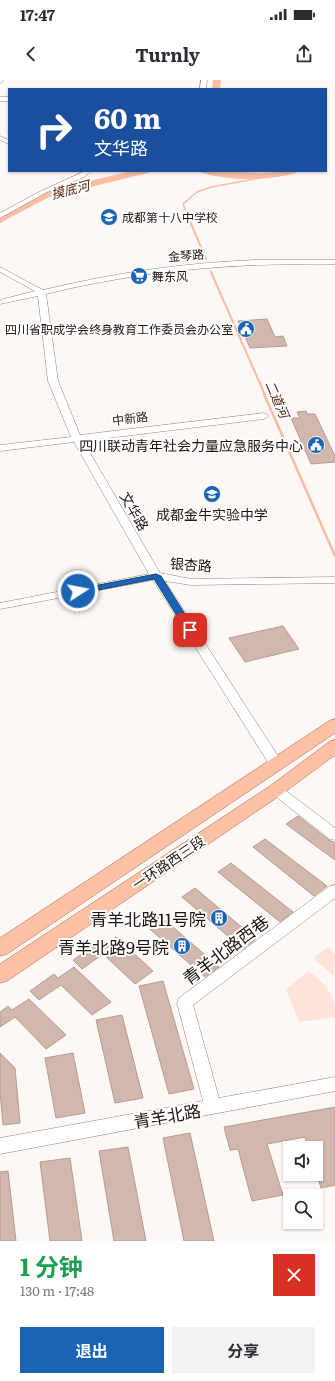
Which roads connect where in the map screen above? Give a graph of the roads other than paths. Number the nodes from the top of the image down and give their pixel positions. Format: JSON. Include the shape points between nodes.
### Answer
{"nodes":[{"id":1,"x":88,"y":172,"type":"edge"},
{"id":2,"x":0,"y":216,"type":"edge"},
{"id":3,"x":335,"y":262,"type":"edge"},
{"id":4,"x":0,"y":269,"type":"edge"},
{"id":5,"x":42,"y":292,"type":"junction"},
{"id":6,"x":0,"y":302,"type":"edge"},
{"id":7,"x":264,"y":416,"type":"dead end"},
{"id":8,"x":76,"y":437,"type":"junction"},
{"id":9,"x":0,"y":448,"type":"edge"},
{"id":10,"x":156,"y":576,"type":"junction"},
{"id":11,"x":335,"y":580,"type":"edge"},
{"id":12,"x":0,"y":606,"type":"edge"},
{"id":13,"x":335,"y":725,"type":"edge"},
{"id":14,"x":335,"y":746,"type":"edge"},
{"id":15,"x":276,"y":764,"type":"junction"},
{"id":16,"x":276,"y":790,"type":"junction"},
{"id":17,"x":335,"y":835,"type":"edge"},
{"id":18,"x":335,"y":890,"type":"edge"},
{"id":19,"x":0,"y":948,"type":"edge"},
{"id":20,"x":0,"y":975,"type":"edge"},
{"id":21,"x":335,"y":1084,"type":"edge"},
{"id":22,"x":213,"y":1107,"type":"junction"},
{"id":23,"x":0,"y":1146,"type":"edge"}],
"edges":[{"from":1,"to":2,"type":"street","via":[[43,192]]},
{"from":3,"to":5,"type":"street","name":"金琴路","via":[[240,263],[157,270]]},
{"from":4,"to":5,"type":"street"},
{"from":5,"to":6,"type":"street","name":"金琴路"},
{"from":5,"to":8,"type":"street","name":"文华路","via":[[53,381]]},
{"from":7,"to":8,"type":"street","name":"中新路"},
{"from":8,"to":9,"type":"street","name":"中新路"},
{"from":8,"to":10,"type":"street","name":"文华路"},
{"from":10,"to":11,"type":"street","name":"银杏路","via":[[191,582]]},
{"from":10,"to":12,"type":"street","name":"银杏路"},
{"from":10,"to":15,"type":"street","name":"文华路"},
{"from":13,"to":15,"type":"main road","name":"一环路西三段"},
{"from":14,"to":16,"type":"main road","name":"一环路西三段"},
{"from":15,"to":19,"type":"main road","name":"一环路西三段"},
{"from":16,"to":17,"type":"street"},
{"from":16,"to":20,"type":"main road","name":"一环路西三段"},
{"from":18,"to":22,"type":"street","name":"青羊北路西巷","via":[[185,1003]]},
{"from":21,"to":22,"type":"street","name":"青羊北路"},
{"from":22,"to":23,"type":"street","name":"青羊北路"}]}
